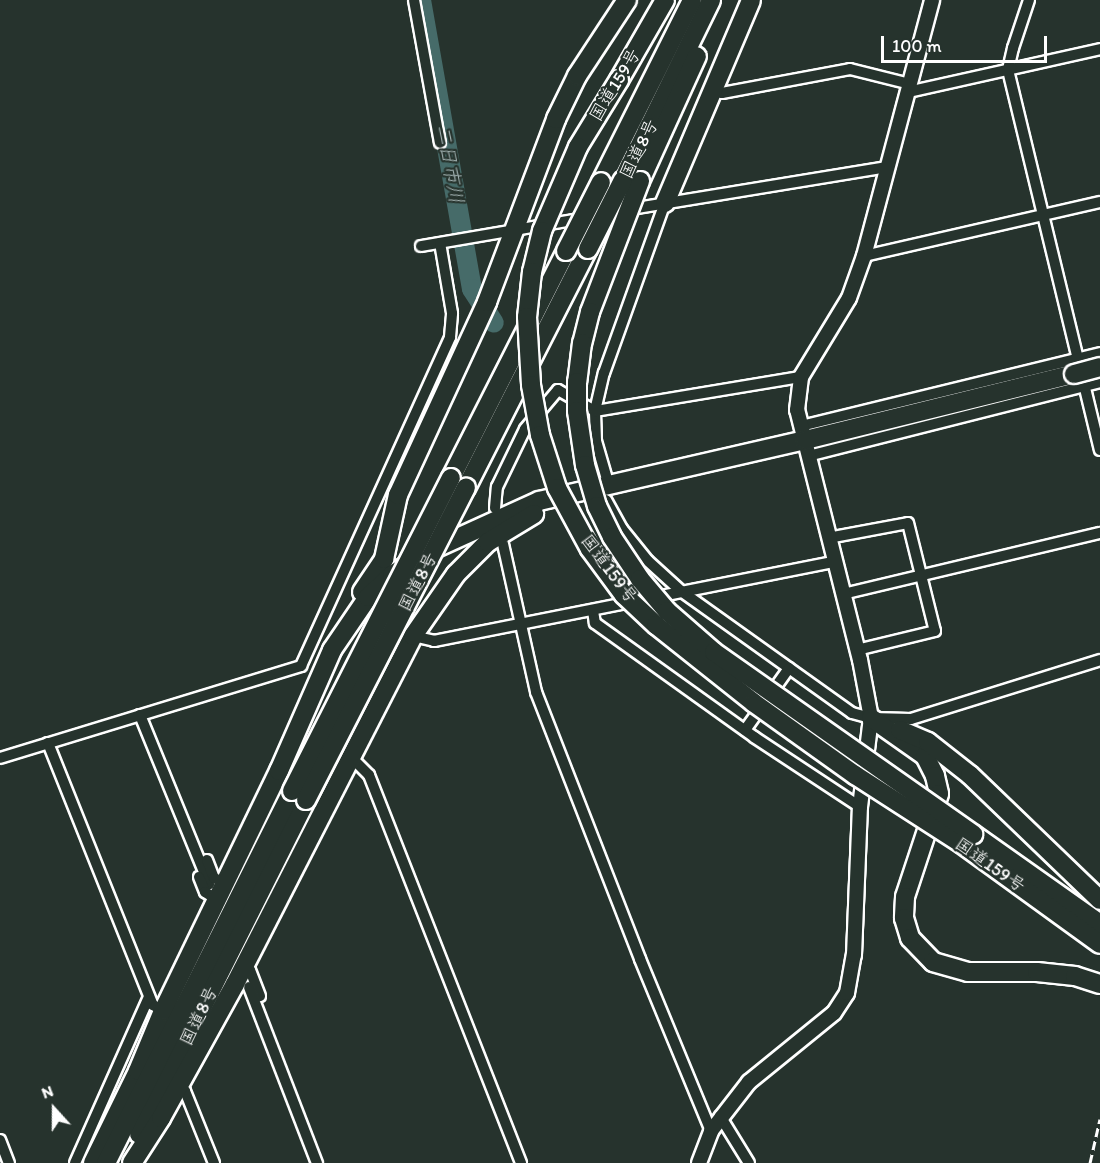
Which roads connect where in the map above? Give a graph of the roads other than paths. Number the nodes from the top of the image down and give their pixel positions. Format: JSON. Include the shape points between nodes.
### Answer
{"nodes":[{"id":1,"x":414,"y":0,"type":"edge"},
{"id":2,"x":627,"y":0,"type":"edge"},
{"id":3,"x":656,"y":0,"type":"edge"},
{"id":4,"x":665,"y":0,"type":"edge"},
{"id":5,"x":692,"y":0,"type":"edge"},
{"id":6,"x":711,"y":0,"type":"edge"},
{"id":7,"x":718,"y":0,"type":"edge"},
{"id":8,"x":751,"y":0,"type":"edge"},
{"id":9,"x":932,"y":0,"type":"edge"},
{"id":10,"x":1029,"y":0,"type":"edge"},
{"id":11,"x":1100,"y":49,"type":"edge"},
{"id":12,"x":1008,"y":70,"type":"junction"},
{"id":13,"x":619,"y":80,"type":"junction"},
{"id":14,"x":909,"y":88,"type":"junction"},
{"id":15,"x":710,"y":91,"type":"junction"},
{"id":16,"x":440,"y":143,"type":"dead end"},
{"id":17,"x":889,"y":167,"type":"junction"},
{"id":18,"x":632,"y":181,"type":"junction"},
{"id":19,"x":1100,"y":202,"type":"edge"},
{"id":20,"x":665,"y":203,"type":"junction"},
{"id":21,"x":1044,"y":215,"type":"junction"},
{"id":22,"x":515,"y":231,"type":"junction"},
{"id":23,"x":440,"y":243,"type":"junction"},
{"id":24,"x":422,"y":246,"type":"dead end"},
{"id":25,"x":864,"y":256,"type":"junction"},
{"id":26,"x":1100,"y":353,"type":"edge"},
{"id":27,"x":1100,"y":368,"type":"edge"},
{"id":28,"x":1079,"y":373,"type":"junction"},
{"id":29,"x":801,"y":377,"type":"junction"},
{"id":30,"x":1100,"y":382,"type":"edge"},
{"id":31,"x":594,"y":411,"type":"junction"},
{"id":32,"x":805,"y":440,"type":"junction"},
{"id":33,"x":1100,"y":450,"type":"edge"},
{"id":34,"x":458,"y":483,"type":"junction"},
{"id":35,"x":607,"y":493,"type":"junction"},
{"id":36,"x":495,"y":508,"type":"dead end"},
{"id":37,"x":1100,"y":533,"type":"edge"},
{"id":38,"x":828,"y":538,"type":"junction"},
{"id":39,"x":503,"y":544,"type":"dead end"},
{"id":40,"x":834,"y":562,"type":"junction"},
{"id":41,"x":921,"y":575,"type":"junction"},
{"id":42,"x":681,"y":591,"type":"junction"},
{"id":43,"x":843,"y":594,"type":"junction"},
{"id":44,"x":593,"y":611,"type":"junction"},
{"id":45,"x":521,"y":624,"type":"junction"},
{"id":46,"x":413,"y":636,"type":"junction"},
{"id":47,"x":332,"y":650,"type":"junction"},
{"id":48,"x":857,"y":650,"type":"junction"},
{"id":49,"x":1100,"y":660,"type":"edge"},
{"id":50,"x":789,"y":668,"type":"junction"},
{"id":51,"x":140,"y":715,"type":"junction"},
{"id":52,"x":871,"y":718,"type":"junction"},
{"id":53,"x":745,"y":730,"type":"junction"},
{"id":54,"x":48,"y":743,"type":"junction"},
{"id":55,"x":0,"y":758,"type":"edge"},
{"id":56,"x":352,"y":758,"type":"junction"},
{"id":57,"x":299,"y":796,"type":"junction"},
{"id":58,"x":860,"y":807,"type":"junction"},
{"id":59,"x":967,"y":839,"type":"junction"},
{"id":60,"x":196,"y":852,"type":"junction"},
{"id":61,"x":217,"y":889,"type":"junction"},
{"id":62,"x":1100,"y":900,"type":"edge"},
{"id":63,"x":1100,"y":924,"type":"edge"},
{"id":64,"x":1100,"y":944,"type":"edge"},
{"id":65,"x":244,"y":966,"type":"junction"},
{"id":66,"x":1100,"y":984,"type":"edge"},
{"id":67,"x":242,"y":985,"type":"junction"},
{"id":68,"x":149,"y":997,"type":"junction"},
{"id":69,"x":162,"y":1011,"type":"junction"},
{"id":70,"x":262,"y":1022,"type":"junction"},
{"id":71,"x":175,"y":1091,"type":"junction"},
{"id":72,"x":720,"y":1116,"type":"junction"},
{"id":73,"x":711,"y":1131,"type":"junction"},
{"id":74,"x":0,"y":1140,"type":"edge"},
{"id":75,"x":9,"y":1163,"type":"edge"},
{"id":76,"x":75,"y":1163,"type":"edge"},
{"id":77,"x":93,"y":1163,"type":"edge"},
{"id":78,"x":106,"y":1163,"type":"edge"},
{"id":79,"x":123,"y":1163,"type":"edge"},
{"id":80,"x":132,"y":1163,"type":"edge"},
{"id":81,"x":214,"y":1163,"type":"edge"},
{"id":82,"x":317,"y":1163,"type":"edge"},
{"id":83,"x":521,"y":1163,"type":"edge"},
{"id":84,"x":699,"y":1163,"type":"edge"},
{"id":85,"x":748,"y":1163,"type":"edge"}],
"edges":[{"from":1,"to":16,"type":"street"},
{"from":2,"to":22,"type":"highway","via":[[577,76],[556,119]]},
{"from":3,"to":13,"type":"highway"},
{"from":4,"to":13,"type":"highway","name":"国道159号"},
{"from":5,"to":34,"type":"highway","name":"国道8号","bridge":true,"via":[[566,251]]},
{"from":6,"to":18,"type":"highway","name":"国道8号"},
{"from":7,"to":18,"type":"highway","name":"国道159号","via":[[720,6]]},
{"from":8,"to":15,"type":"highway"},
{"from":9,"to":14,"type":"street"},
{"from":10,"to":12,"type":"street"},
{"from":11,"to":12,"type":"street"},
{"from":12,"to":14,"type":"street"},
{"from":12,"to":21,"type":"street"},
{"from":13,"to":59,"type":"highway","name":"国道159号","bridge":true,"via":[[578,147],[542,231],[532,272],[527,317],[531,385],[540,435],[557,488],[590,549],[624,595],[656,625],[754,703],[855,775]]},
{"from":14,"to":15,"type":"street","via":[[850,69],[722,93]]},
{"from":14,"to":17,"type":"street"},
{"from":15,"to":20,"type":"highway"},
{"from":17,"to":20,"type":"street"},
{"from":17,"to":25,"type":"street"},
{"from":18,"to":34,"type":"highway","name":"国道8号","bridge":true,"via":[[588,249]]},
{"from":18,"to":59,"type":"highway","name":"国道159号","bridge":true,"via":[[590,312],[577,382],[585,465],[597,506],[612,537],[667,611],[714,652]]},
{"from":19,"to":21,"type":"street"},
{"from":20,"to":22,"type":"street"},
{"from":20,"to":31,"type":"street"},
{"from":21,"to":25,"type":"street"},
{"from":21,"to":28,"type":"street"},
{"from":22,"to":23,"type":"street"},
{"from":22,"to":47,"type":"highway","via":[[484,309],[398,495],[384,559],[344,618]]},
{"from":23,"to":24,"type":"street"},
{"from":23,"to":51,"type":"street","via":[[452,313],[450,337],[301,666]]},
{"from":25,"to":29,"type":"street","via":[[849,298]]},
{"from":26,"to":28,"type":"street"},
{"from":27,"to":28,"type":"highway","bridge":true},
{"from":28,"to":30,"type":"street"},
{"from":28,"to":32,"type":"highway"},
{"from":28,"to":32,"type":"street","via":[[993,382]]},
{"from":28,"to":32,"type":"street","via":[[998,405]]},
{"from":28,"to":33,"type":"street"},
{"from":29,"to":31,"type":"street"},
{"from":29,"to":32,"type":"street","via":[[797,411]]},
{"from":31,"to":35,"type":"street"},
{"from":31,"to":36,"type":"street","via":[[558,390],[525,429],[496,487]]},
{"from":32,"to":35,"type":"highway"},
{"from":32,"to":38,"type":"street"},
{"from":34,"to":57,"type":"highway","name":"国道8号","bridge":true},
{"from":35,"to":42,"type":"street","via":[[622,529],[648,561]]},
{"from":35,"to":46,"type":"highway","via":[[545,509],[488,542],[456,574]]},
{"from":35,"to":47,"type":"highway","via":[[584,489],[539,501],[429,551],[392,575],[368,597]]},
{"from":37,"to":41,"type":"street"},
{"from":38,"to":40,"type":"street"},
{"from":38,"to":41,"type":"street","via":[[908,523]]},
{"from":39,"to":45,"type":"street"},
{"from":40,"to":42,"type":"street"},
{"from":40,"to":43,"type":"street"},
{"from":41,"to":43,"type":"street"},
{"from":41,"to":48,"type":"street","via":[[935,631]]},
{"from":42,"to":44,"type":"street"},
{"from":42,"to":50,"type":"street"},
{"from":43,"to":48,"type":"street"},
{"from":44,"to":45,"type":"street"},
{"from":44,"to":53,"type":"street","via":[[595,623]]},
{"from":45,"to":46,"type":"street","via":[[434,640]]},
{"from":45,"to":73,"type":"street","via":[[536,692],[639,959]]},
{"from":46,"to":56,"type":"highway"},
{"from":47,"to":61,"type":"highway","via":[[279,771]]},
{"from":48,"to":52,"type":"street"},
{"from":49,"to":52,"type":"street","via":[[910,719]]},
{"from":50,"to":52,"type":"street","via":[[852,713]]},
{"from":50,"to":53,"type":"street"},
{"from":51,"to":54,"type":"street"},
{"from":51,"to":60,"type":"street"},
{"from":52,"to":58,"type":"street"},
{"from":52,"to":62,"type":"highway","via":[[928,742],[970,776]]},
{"from":52,"to":66,"type":"highway","via":[[925,756],[939,794],[905,897],[904,918],[910,938],[933,962],[968,972],[1037,972],[1075,976]]},
{"from":53,"to":58,"type":"street"},
{"from":54,"to":55,"type":"street"},
{"from":54,"to":68,"type":"street"},
{"from":56,"to":65,"type":"highway"},
{"from":56,"to":83,"type":"street","via":[[369,775]]},
{"from":57,"to":78,"type":"highway","name":"国道8号"},
{"from":57,"to":79,"type":"highway","name":"国道8号"},
{"from":58,"to":72,"type":"street","via":[[854,955],[847,993],[834,1013],[749,1082]]},
{"from":59,"to":63,"type":"highway","name":"国道159号"},
{"from":59,"to":64,"type":"highway","name":"国道159号"},
{"from":60,"to":61,"type":"street"},
{"from":60,"to":61,"type":"street","via":[[204,854]]},
{"from":60,"to":61,"type":"street","via":[[191,859],[205,892]]},
{"from":61,"to":69,"type":"highway"},
{"from":65,"to":67,"type":"highway"},
{"from":65,"to":70,"type":"street","via":[[250,970],[267,1016]]},
{"from":67,"to":70,"type":"street","via":[[254,1018]]},
{"from":67,"to":71,"type":"highway"},
{"from":68,"to":69,"type":"street"},
{"from":68,"to":76,"type":"street"},
{"from":69,"to":77,"type":"highway"},
{"from":70,"to":82,"type":"street"},
{"from":71,"to":80,"type":"highway"},
{"from":71,"to":81,"type":"street","via":[[185,1091]]},
{"from":72,"to":73,"type":"street"},
{"from":72,"to":85,"type":"street"},
{"from":73,"to":84,"type":"street"},
{"from":74,"to":75,"type":"street"}]}
